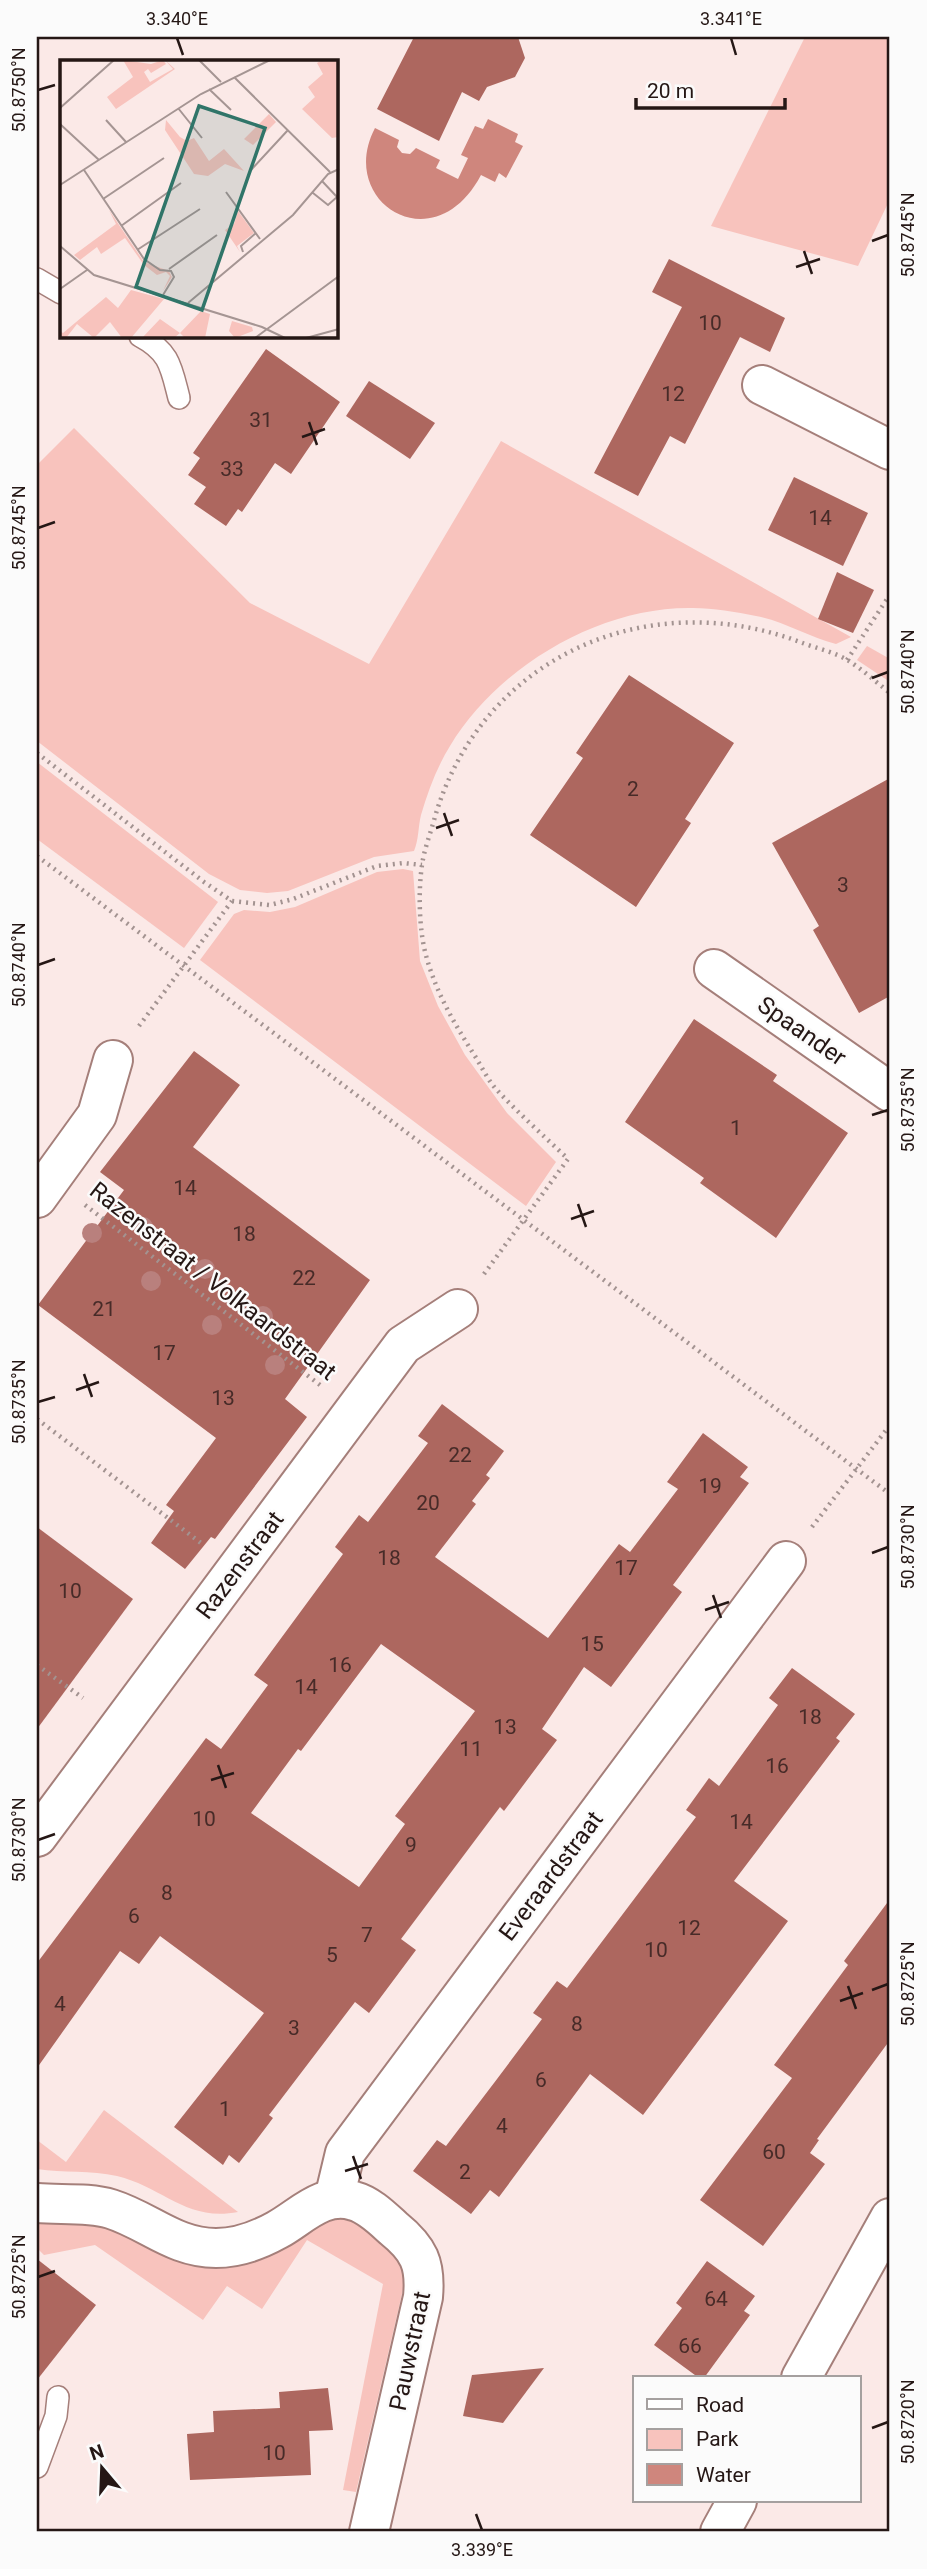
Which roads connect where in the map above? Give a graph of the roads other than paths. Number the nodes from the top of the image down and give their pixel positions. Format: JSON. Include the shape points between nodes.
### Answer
{"nodes":[{"id":1,"x":37,"y":279,"type":"edge"},
{"id":2,"x":60,"y":292,"type":"edge"},
{"id":3,"x":144,"y":338,"type":"edge"},
{"id":4,"x":762,"y":386,"type":"dead end"},
{"id":5,"x":179,"y":398,"type":"dead end"},
{"id":6,"x":890,"y":450,"type":"edge"},
{"id":7,"x":714,"y":970,"type":"dead end"},
{"id":8,"x":113,"y":1060,"type":"road end"},
{"id":9,"x":890,"y":1092,"type":"edge"},
{"id":10,"x":44,"y":1188,"type":"edge"},
{"id":11,"x":458,"y":1309,"type":"road end"},
{"id":12,"x":786,"y":1561,"type":"road end"},
{"id":13,"x":37,"y":1837,"type":"edge"},
{"id":14,"x":334,"y":2199,"type":"junction"},
{"id":15,"x":37,"y":2203,"type":"edge"},
{"id":16,"x":890,"y":2218,"type":"edge"},
{"id":17,"x":803,"y":2376,"type":"edge"},
{"id":18,"x":58,"y":2397,"type":"dead end"},
{"id":19,"x":37,"y":2467,"type":"edge"},
{"id":20,"x":736,"y":2502,"type":"edge"},
{"id":21,"x":369,"y":2532,"type":"edge"},
{"id":22,"x":720,"y":2532,"type":"edge"}],
"edges":[{"from":1,"to":2,"type":"lane"},
{"from":3,"to":5,"type":"lane","via":[[157,345],[170,362]]},
{"from":4,"to":6,"type":"street"},
{"from":7,"to":9,"type":"street","name":"Spaander"},
{"from":8,"to":10,"type":"street","via":[[97,1115]]},
{"from":11,"to":13,"type":"street","name":"Razenstraat","via":[[403,1345]]},
{"from":12,"to":14,"type":"street","name":"Everaardstraat","via":[[345,2152]]},
{"from":14,"to":15,"type":"street","via":[[314,2205],[260,2239],[217,2248],[174,2240],[110,2209]]},
{"from":14,"to":21,"type":"street","name":"Pauwstraat","via":[[353,2200],[403,2236],[418,2255],[425,2278]]},
{"from":16,"to":17,"type":"street"},
{"from":18,"to":19,"type":"lane","via":[[56,2416]]},
{"from":20,"to":22,"type":"street"}]}
